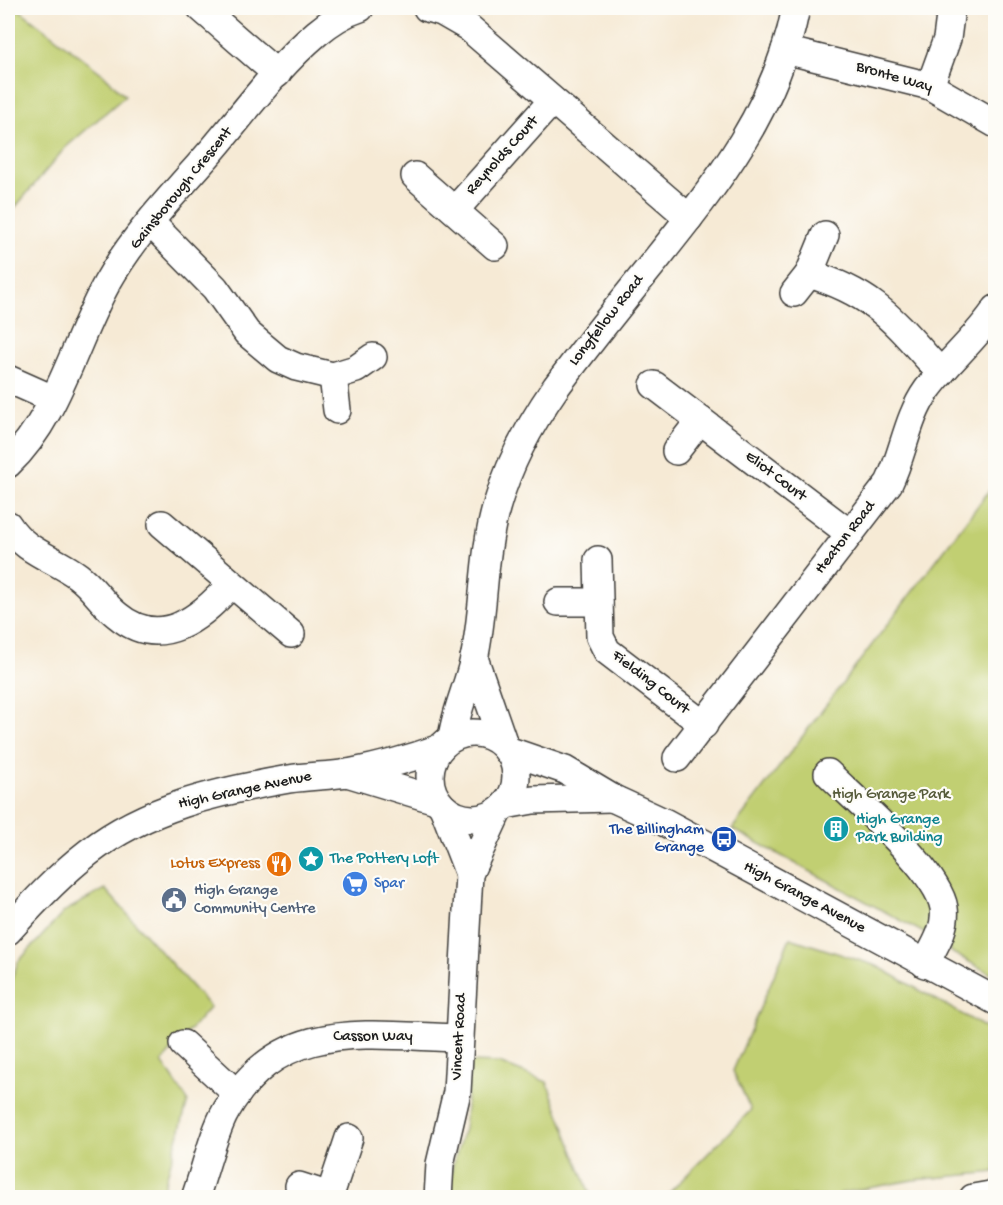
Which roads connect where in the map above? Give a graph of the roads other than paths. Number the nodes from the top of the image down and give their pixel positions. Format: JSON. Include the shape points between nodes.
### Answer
{"nodes":[{"id":1,"x":201,"y":8,"type":"edge"},
{"id":2,"x":360,"y":8,"type":"edge"},
{"id":3,"x":427,"y":8,"type":"edge"},
{"id":4,"x":796,"y":8,"type":"edge"},
{"id":5,"x":951,"y":8,"type":"edge"},
{"id":6,"x":785,"y":50,"type":"junction"},
{"id":7,"x":277,"y":74,"type":"junction"},
{"id":8,"x":930,"y":86,"type":"junction"},
{"id":9,"x":552,"y":101,"type":"junction"},
{"id":10,"x":996,"y":124,"type":"edge"},
{"id":11,"x":415,"y":176,"type":"dead end"},
{"id":12,"x":455,"y":210,"type":"junction"},
{"id":13,"x":689,"y":218,"type":"junction"},
{"id":14,"x":150,"y":222,"type":"junction"},
{"id":15,"x":825,"y":235,"type":"dead end"},
{"id":16,"x":495,"y":246,"type":"dead end"},
{"id":17,"x":996,"y":309,"type":"edge"},
{"id":18,"x":373,"y":357,"type":"dead end"},
{"id":19,"x":941,"y":373,"type":"junction"},
{"id":20,"x":333,"y":376,"type":"junction"},
{"id":21,"x":8,"y":379,"type":"edge"},
{"id":22,"x":654,"y":385,"type":"dead end"},
{"id":23,"x":52,"y":399,"type":"junction"},
{"id":24,"x":337,"y":410,"type":"dead end"},
{"id":25,"x":700,"y":420,"type":"junction"},
{"id":26,"x":676,"y":451,"type":"dead end"},
{"id":27,"x":8,"y":464,"type":"edge"},
{"id":28,"x":162,"y":524,"type":"dead end"},
{"id":29,"x":8,"y":525,"type":"edge"},
{"id":30,"x":849,"y":533,"type":"junction"},
{"id":31,"x":598,"y":560,"type":"dead end"},
{"id":32,"x":231,"y":584,"type":"junction"},
{"id":33,"x":558,"y":602,"type":"dead end"},
{"id":34,"x":599,"y":602,"type":"junction"},
{"id":35,"x":291,"y":634,"type":"dead end"},
{"id":36,"x":474,"y":658,"type":"junction"},
{"id":37,"x":704,"y":725,"type":"junction"},
{"id":38,"x":446,"y":743,"type":"junction"},
{"id":39,"x":506,"y":749,"type":"junction"},
{"id":40,"x":677,"y":758,"type":"dead end"},
{"id":41,"x":346,"y":773,"type":"junction"},
{"id":42,"x":828,"y":773,"type":"dead end"},
{"id":43,"x":612,"y":798,"type":"junction"},
{"id":44,"x":440,"y":804,"type":"junction"},
{"id":45,"x":502,"y":808,"type":"junction"},
{"id":46,"x":469,"y":874,"type":"junction"},
{"id":47,"x":8,"y":931,"type":"edge"},
{"id":48,"x":925,"y":964,"type":"junction"},
{"id":49,"x":996,"y":1001,"type":"edge"},
{"id":50,"x":460,"y":1038,"type":"junction"},
{"id":51,"x":183,"y":1044,"type":"dead end"},
{"id":52,"x":237,"y":1095,"type":"junction"},
{"id":53,"x":349,"y":1138,"type":"dead end"},
{"id":54,"x":299,"y":1186,"type":"dead end"},
{"id":55,"x":996,"y":1194,"type":"edge"},
{"id":56,"x":195,"y":1197,"type":"edge"},
{"id":57,"x":330,"y":1197,"type":"edge"},
{"id":58,"x":438,"y":1197,"type":"edge"},
{"id":59,"x":974,"y":1197,"type":"edge"}],
"edges":[{"from":1,"to":7,"type":"street"},
{"from":2,"to":7,"type":"street","name":"Gainsborough Crescent","via":[[336,18],[316,33]]},
{"from":3,"to":9,"type":"street","via":[[468,27]]},
{"from":4,"to":6,"type":"street","name":"Longfellow Road"},
{"from":5,"to":8,"type":"street","via":[[948,39]]},
{"from":6,"to":8,"type":"street","name":"Bronte Way"},
{"from":6,"to":13,"type":"street","name":"Longfellow Road","via":[[759,116],[727,168]]},
{"from":7,"to":14,"type":"street","name":"Gainsborough Crescent"},
{"from":8,"to":10,"type":"street","name":"Bronte Way"},
{"from":9,"to":12,"type":"street","name":"Reynolds Court"},
{"from":9,"to":13,"type":"street"},
{"from":11,"to":12,"type":"street","name":"Reynolds Court"},
{"from":12,"to":16,"type":"street","name":"Reynolds Court"},
{"from":13,"to":36,"type":"street","name":"Longfellow Road","via":[[556,387],[513,462],[496,506]]},
{"from":14,"to":20,"type":"street","via":[[215,288],[247,333],[262,347],[296,367]]},
{"from":14,"to":23,"type":"street","name":"Gainsborough Crescent","via":[[109,280]]},
{"from":15,"to":19,"type":"street","via":[[801,284],[848,288],[881,308]]},
{"from":17,"to":19,"type":"street","name":"Heaton Road"},
{"from":18,"to":20,"type":"street","via":[[356,369]]},
{"from":19,"to":30,"type":"street","name":"Heaton Road","via":[[907,428],[889,483]]},
{"from":20,"to":24,"type":"street"},
{"from":21,"to":23,"type":"street"},
{"from":22,"to":25,"type":"street","name":"Eliot Court"},
{"from":23,"to":27,"type":"street","name":"Gainsborough Crescent","via":[[21,452]]},
{"from":25,"to":26,"type":"street"},
{"from":25,"to":30,"type":"street","name":"Eliot Court"},
{"from":28,"to":32,"type":"street"},
{"from":29,"to":32,"type":"street","via":[[39,555],[84,580],[116,615],[141,627],[160,630],[197,618]]},
{"from":30,"to":37,"type":"street","name":"Heaton Road"},
{"from":31,"to":34,"type":"street","name":"Fielding Court"},
{"from":32,"to":35,"type":"street"},
{"from":33,"to":34,"type":"street"},
{"from":34,"to":37,"type":"street","name":"Fielding Court","via":[[600,637],[607,651]]},
{"from":36,"to":38,"type":"street"},
{"from":36,"to":39,"type":"street"},
{"from":37,"to":40,"type":"street","name":"Heaton Road"},
{"from":38,"to":39,"type":"street","name":"High Grange Avenue","via":[[480,733],[494,738]]},
{"from":38,"to":41,"type":"street","name":"High Grange Avenue","via":[[413,758]]},
{"from":38,"to":44,"type":"street","via":[[429,773]]},
{"from":39,"to":43,"type":"street","name":"High Grange Avenue","via":[[582,778]]},
{"from":39,"to":45,"type":"street","via":[[516,778],[513,793]]},
{"from":41,"to":44,"type":"street","name":"High Grange Avenue"},
{"from":41,"to":47,"type":"street","name":"High Grange Avenue","via":[[274,782],[206,796],[163,810],[89,852]]},
{"from":42,"to":48,"type":"street","via":[[937,888],[944,908],[943,925]]},
{"from":43,"to":45,"type":"street","name":"High Grange Avenue","via":[[533,800]]},
{"from":43,"to":48,"type":"street","name":"High Grange Avenue","via":[[664,822]]},
{"from":44,"to":45,"type":"street","name":"High Grange Avenue","via":[[455,816],[470,819],[485,818]]},
{"from":44,"to":46,"type":"street","name":"Vincent Road"},
{"from":45,"to":46,"type":"street","name":"Vincent Road"},
{"from":46,"to":50,"type":"street","name":"Vincent Road"},
{"from":48,"to":49,"type":"street","name":"High Grange Avenue"},
{"from":50,"to":52,"type":"street","name":"Casson Way","via":[[336,1035],[315,1039],[285,1051],[259,1070]]},
{"from":50,"to":58,"type":"street","name":"Vincent Road","via":[[457,1092],[440,1164]]},
{"from":51,"to":52,"type":"street"},
{"from":52,"to":56,"type":"street","name":"Casson Way","via":[[225,1112]]},
{"from":53,"to":57,"type":"street"},
{"from":54,"to":57,"type":"street"},
{"from":55,"to":59,"type":"street"}]}
